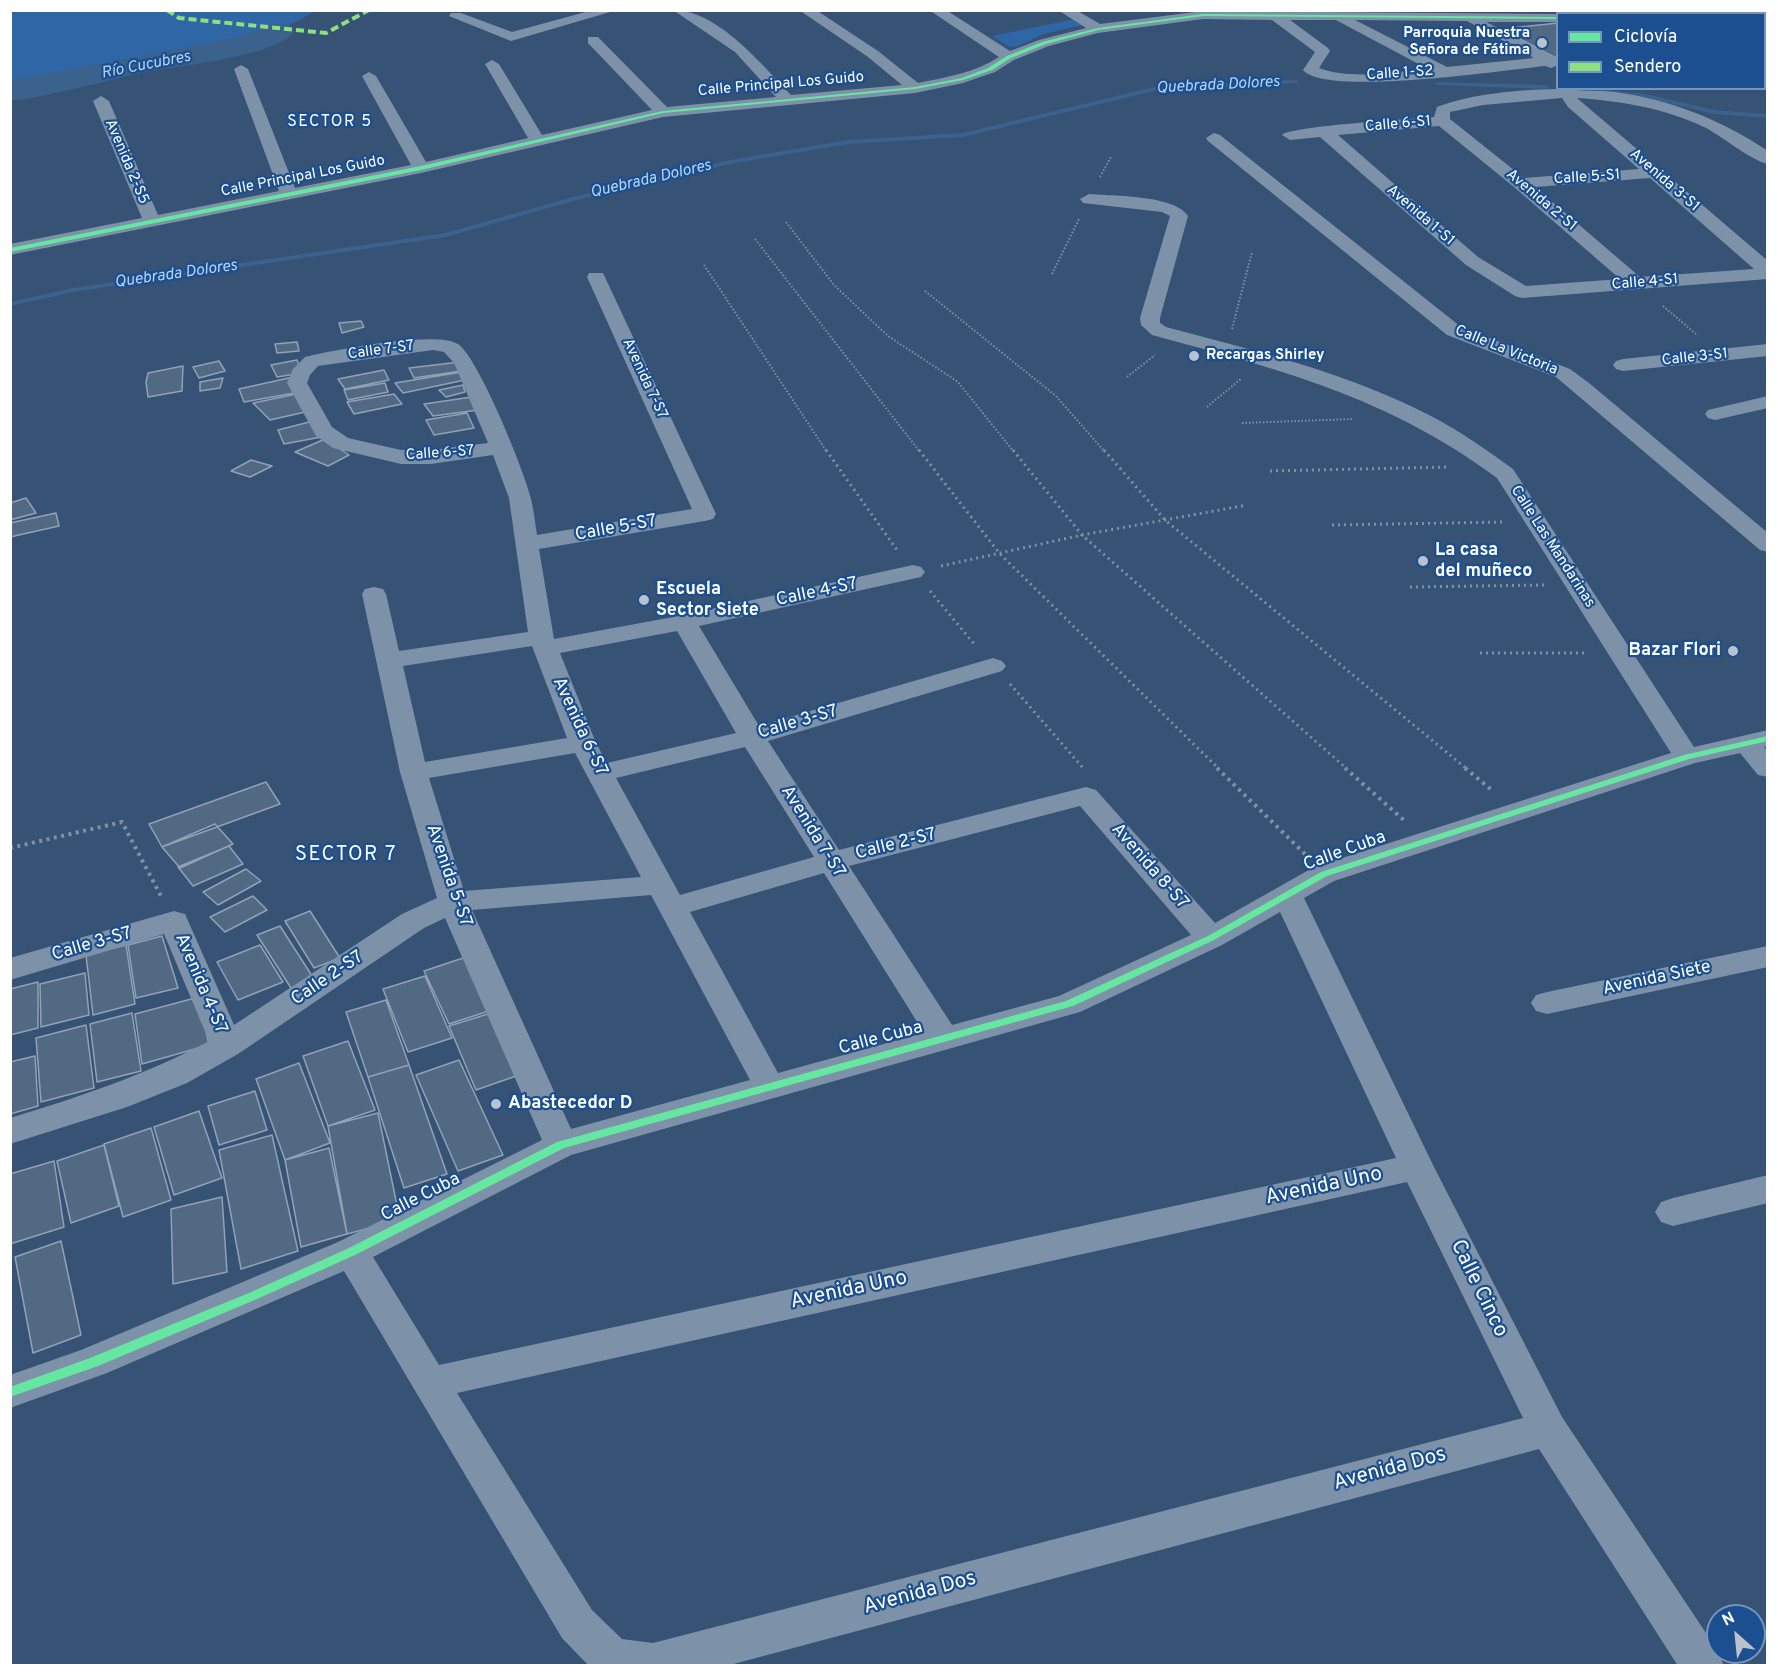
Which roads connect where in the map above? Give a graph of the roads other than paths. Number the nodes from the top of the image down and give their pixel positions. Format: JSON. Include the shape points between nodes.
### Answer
{"nodes":[{"id":1,"x":476,"y":10,"type":"edge"},
{"id":2,"x":610,"y":10,"type":"edge"},
{"id":3,"x":680,"y":10,"type":"edge"},
{"id":4,"x":806,"y":10,"type":"edge"},
{"id":5,"x":936,"y":10,"type":"edge"},
{"id":6,"x":1065,"y":10,"type":"edge"},
{"id":7,"x":1453,"y":10,"type":"edge"},
{"id":8,"x":1535,"y":10,"type":"edge"},
{"id":9,"x":1331,"y":14,"type":"edge"},
{"id":10,"x":1158,"y":15,"type":"edge"},
{"id":11,"x":1276,"y":15,"type":"junction"},
{"id":12,"x":1556,"y":18,"type":"edge"},
{"id":13,"x":1471,"y":19,"type":"junction"},
{"id":14,"x":1098,"y":28,"type":"junction"},
{"id":15,"x":593,"y":40,"type":"dead end"},
{"id":16,"x":1009,"y":57,"type":"junction"},
{"id":17,"x":1553,"y":60,"type":"edge"},
{"id":18,"x":492,"y":64,"type":"dead end"},
{"id":19,"x":241,"y":69,"type":"dead end"},
{"id":20,"x":1443,"y":71,"type":"junction"},
{"id":21,"x":369,"y":76,"type":"dead end"},
{"id":22,"x":915,"y":88,"type":"junction"},
{"id":23,"x":1565,"y":91,"type":"edge"},
{"id":24,"x":787,"y":100,"type":"junction"},
{"id":25,"x":101,"y":101,"type":"dead end"},
{"id":26,"x":663,"y":112,"type":"junction"},
{"id":27,"x":1442,"y":121,"type":"junction"},
{"id":28,"x":1323,"y":131,"type":"junction"},
{"id":29,"x":1290,"y":135,"type":"dead end"},
{"id":30,"x":1214,"y":138,"type":"dead end"},
{"id":31,"x":537,"y":140,"type":"junction"},
{"id":32,"x":1767,"y":159,"type":"edge"},
{"id":33,"x":421,"y":168,"type":"junction"},
{"id":34,"x":1655,"y":173,"type":"junction"},
{"id":35,"x":1520,"y":183,"type":"junction"},
{"id":36,"x":289,"y":195,"type":"junction"},
{"id":37,"x":1089,"y":199,"type":"dead end"},
{"id":38,"x":152,"y":222,"type":"junction"},
{"id":39,"x":10,"y":250,"type":"edge"},
{"id":40,"x":1767,"y":272,"type":"edge"},
{"id":41,"x":596,"y":277,"type":"dead end"},
{"id":42,"x":1637,"y":284,"type":"junction"},
{"id":43,"x":1522,"y":292,"type":"joint"},
{"id":44,"x":450,"y":347,"type":"joint"},
{"id":45,"x":1767,"y":350,"type":"edge"},
{"id":46,"x":1623,"y":365,"type":"dead end"},
{"id":47,"x":1767,"y":402,"type":"edge"},
{"id":48,"x":1715,"y":414,"type":"dead end"},
{"id":49,"x":501,"y":448,"type":"junction"},
{"id":50,"x":379,"y":453,"type":"joint"},
{"id":51,"x":705,"y":514,"type":"joint"},
{"id":52,"x":526,"y":544,"type":"junction"},
{"id":53,"x":1767,"y":545,"type":"edge"},
{"id":54,"x":913,"y":572,"type":"road end"},
{"id":55,"x":374,"y":594,"type":"dead end"},
{"id":56,"x":684,"y":622,"type":"junction"},
{"id":57,"x":542,"y":643,"type":"junction"},
{"id":58,"x":387,"y":661,"type":"junction"},
{"id":59,"x":993,"y":666,"type":"dead end"},
{"id":60,"x":752,"y":737,"type":"junction"},
{"id":61,"x":1756,"y":740,"type":"edge"},
{"id":62,"x":583,"y":743,"type":"junction"},
{"id":63,"x":1687,"y":757,"type":"junction"},
{"id":64,"x":1767,"y":769,"type":"edge"},
{"id":65,"x":414,"y":772,"type":"junction"},
{"id":66,"x":600,"y":773,"type":"junction"},
{"id":67,"x":1086,"y":796,"type":"joint"},
{"id":68,"x":830,"y":862,"type":"junction"},
{"id":69,"x":1287,"y":894,"type":"junction"},
{"id":70,"x":666,"y":896,"type":"junction"},
{"id":71,"x":453,"y":902,"type":"junction"},
{"id":72,"x":174,"y":921,"type":"joint"},
{"id":73,"x":1211,"y":938,"type":"junction"},
{"id":74,"x":1767,"y":956,"type":"edge"},
{"id":75,"x":10,"y":969,"type":"edge"},
{"id":76,"x":1547,"y":1003,"type":"dead end"},
{"id":77,"x":944,"y":1039,"type":"junction"},
{"id":78,"x":227,"y":1046,"type":"junction"},
{"id":79,"x":769,"y":1086,"type":"junction"},
{"id":80,"x":10,"y":1131,"type":"edge"},
{"id":81,"x":561,"y":1145,"type":"junction"},
{"id":82,"x":1417,"y":1167,"type":"junction"},
{"id":83,"x":1767,"y":1190,"type":"edge"},
{"id":84,"x":1673,"y":1212,"type":"dead end"},
{"id":85,"x":351,"y":1252,"type":"junction"},
{"id":86,"x":430,"y":1383,"type":"junction"},
{"id":87,"x":10,"y":1392,"type":"edge"},
{"id":88,"x":1548,"y":1429,"type":"junction"},
{"id":89,"x":1703,"y":1665,"type":"edge"}],
"edges":[{"from":1,"to":2,"type":"street","via":[[456,16],[511,37]]},
{"from":3,"to":24,"type":"street","via":[[740,49]]},
{"from":4,"to":22,"type":"street","via":[[873,54]]},
{"from":5,"to":16,"type":"street"},
{"from":6,"to":14,"type":"street"},
{"from":7,"to":13,"type":"street"},
{"from":8,"to":12,"type":"street"},
{"from":9,"to":11,"type":"street","name":"Calle Principal Los Guido"},
{"from":9,"to":13,"type":"street","name":"Calle Principal Los Guido"},
{"from":9,"to":20,"type":"street"},
{"from":10,"to":11,"type":"street","name":"Calle Principal Los Guido"},
{"from":10,"to":14,"type":"street","name":"Calle Principal Los Guido"},
{"from":11,"to":20,"type":"street","name":"Calle 1-S2","via":[[1323,51],[1310,70],[1314,74],[1349,77]]},
{"from":12,"to":13,"type":"street","name":"Calle Principal Los Guido"},
{"from":13,"to":17,"type":"street"},
{"from":14,"to":16,"type":"street","name":"Calle Principal Los Guido"},
{"from":15,"to":26,"type":"street"},
{"from":16,"to":22,"type":"street","name":"Calle Principal Los Guido","via":[[963,79]]},
{"from":17,"to":20,"type":"street","name":"Calle 1-S2"},
{"from":18,"to":31,"type":"street"},
{"from":19,"to":36,"type":"street"},
{"from":21,"to":33,"type":"street"},
{"from":22,"to":24,"type":"street","name":"Calle Principal Los Guido"},
{"from":23,"to":27,"type":"street","name":"Calle 6-S1","via":[[1468,102],[1442,110]]},
{"from":23,"to":32,"type":"street","via":[[1634,99],[1711,122]]},
{"from":23,"to":34,"type":"street","name":"Avenida 3-S1","via":[[1573,104]]},
{"from":24,"to":26,"type":"street","name":"Calle Principal Los Guido"},
{"from":25,"to":38,"type":"street","name":"Avenida 2-S5"},
{"from":26,"to":31,"type":"street","name":"Calle Principal Los Guido"},
{"from":27,"to":28,"type":"street","name":"Calle 6-S1"},
{"from":27,"to":35,"type":"street","name":"Avenida 2-S1"},
{"from":28,"to":29,"type":"street","name":"Calle 6-S1"},
{"from":28,"to":43,"type":"street","name":"Avenida 1-S1","via":[[1472,261]]},
{"from":30,"to":53,"type":"street","name":"Calle La Victoria","via":[[1454,331],[1563,373]]},
{"from":31,"to":33,"type":"street","name":"Calle Principal Los Guido"},
{"from":33,"to":36,"type":"street","name":"Calle Principal Los Guido"},
{"from":34,"to":35,"type":"street","name":"Calle 5-S1"},
{"from":34,"to":40,"type":"street","name":"Avenida 3-S1"},
{"from":35,"to":42,"type":"street","name":"Avenida 2-S1"},
{"from":36,"to":38,"type":"street","name":"Calle Principal Los Guido"},
{"from":37,"to":63,"type":"street","name":"Calle Las Mandarinas","via":[[1165,207],[1179,216],[1150,318],[1150,325],[1159,331],[1329,378],[1369,394],[1438,429],[1505,474]]},
{"from":38,"to":39,"type":"street","name":"Calle Principal Los Guido"},
{"from":40,"to":42,"type":"street","name":"Calle 4-S1"},
{"from":41,"to":51,"type":"street","name":"Avenida 7-S7"},
{"from":42,"to":43,"type":"street","name":"Calle 4-S1"},
{"from":44,"to":49,"type":"street","name":"Avenida 6-S7","via":[[463,361]]},
{"from":44,"to":50,"type":"street","name":"Calle 7-S7","via":[[408,346],[312,361],[300,372],[297,383],[324,431],[341,443]]},
{"from":45,"to":46,"type":"street","name":"Calle 3-S1"},
{"from":47,"to":48,"type":"street"},
{"from":49,"to":50,"type":"street","name":"Calle 6-S7","via":[[431,458]]},
{"from":49,"to":52,"type":"street","name":"Avenida 6-S7","via":[[520,498]]},
{"from":51,"to":52,"type":"street","name":"Calle 5-S7"},
{"from":52,"to":57,"type":"street","name":"Avenida 6-S7"},
{"from":54,"to":56,"type":"street","name":"Calle 4-S7"},
{"from":55,"to":58,"type":"street","name":"Avenida 5-S7"},
{"from":56,"to":57,"type":"street","name":"Calle 4-S7"},
{"from":56,"to":60,"type":"street","name":"Avenida 7-S7"},
{"from":57,"to":58,"type":"street","name":"Calle 4-S7"},
{"from":57,"to":62,"type":"street","name":"Avenida 6-S7"},
{"from":58,"to":65,"type":"street","name":"Avenida 5-S7"},
{"from":59,"to":60,"type":"street","name":"Calle 3-S7"},
{"from":60,"to":66,"type":"street","name":"Calle 3-S7"},
{"from":60,"to":68,"type":"street","name":"Avenida 7-S7"},
{"from":61,"to":63,"type":"street","name":"Calle Cuba"},
{"from":61,"to":64,"type":"street"},
{"from":62,"to":65,"type":"street"},
{"from":62,"to":66,"type":"street","name":"Avenida 6-S7"},
{"from":63,"to":69,"type":"street","name":"Calle Cuba","via":[[1324,873]]},
{"from":65,"to":71,"type":"street","name":"Avenida 5-S7"},
{"from":66,"to":70,"type":"street","name":"Avenida 6-S7"},
{"from":67,"to":68,"type":"street","name":"Calle 2-S7"},
{"from":67,"to":73,"type":"street","name":"Avenida 8-S7"},
{"from":68,"to":70,"type":"street","name":"Calle 2-S7"},
{"from":68,"to":77,"type":"street","name":"Avenida 7-S7"},
{"from":69,"to":73,"type":"street","name":"Calle Cuba"},
{"from":69,"to":82,"type":"street","name":"Calle Cinco"},
{"from":70,"to":71,"type":"street","name":"Calle 2-S7"},
{"from":70,"to":79,"type":"street","name":"Avenida 6-S7"},
{"from":71,"to":78,"type":"street","name":"Calle 2-S7","via":[[413,921]]},
{"from":71,"to":81,"type":"street","name":"Avenida 5-S7"},
{"from":72,"to":75,"type":"street","name":"Calle 3-S7"},
{"from":72,"to":78,"type":"street","name":"Avenida 4-S7"},
{"from":73,"to":77,"type":"street","name":"Calle Cuba","via":[[1069,1004]]},
{"from":74,"to":76,"type":"street","name":"Avenida Siete"},
{"from":77,"to":79,"type":"street","name":"Calle Cuba"},
{"from":78,"to":80,"type":"street","name":"Calle 2-S7","via":[[175,1074],[115,1098]]},
{"from":79,"to":81,"type":"street","name":"Calle Cuba"},
{"from":81,"to":85,"type":"street","name":"Calle Cuba"},
{"from":82,"to":86,"type":"street","name":"Avenida Uno"},
{"from":82,"to":88,"type":"street","name":"Calle Cinco"},
{"from":83,"to":84,"type":"street"},
{"from":85,"to":86,"type":"street"},
{"from":85,"to":87,"type":"street","name":"Calle Cuba","via":[[94,1362]]},
{"from":86,"to":88,"type":"street","name":"Avenida Dos","via":[[577,1624],[612,1659],[652,1664]]},
{"from":88,"to":89,"type":"street","name":"Calle Cinco"}]}
